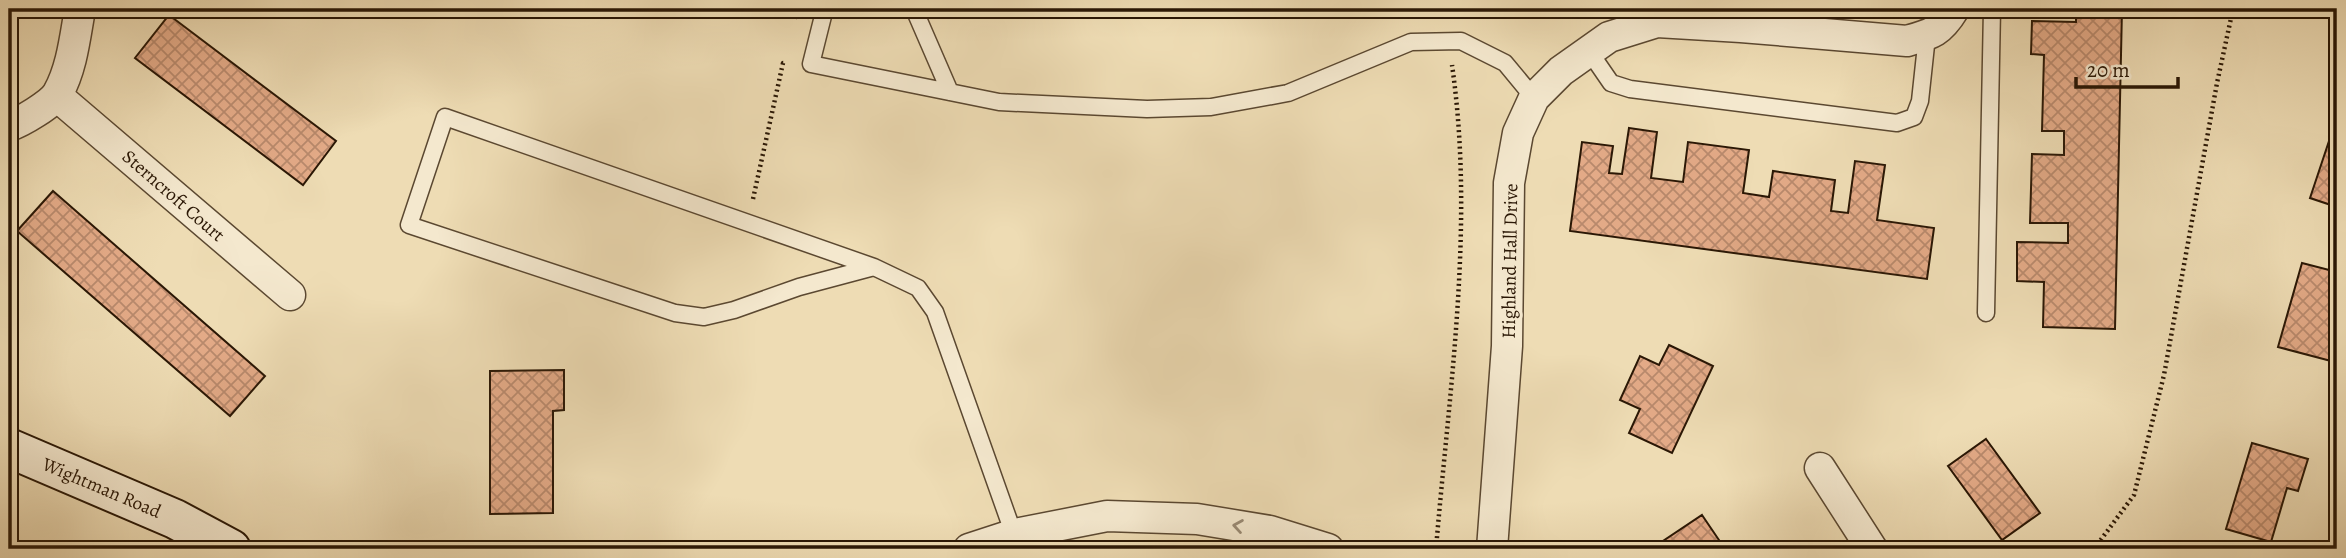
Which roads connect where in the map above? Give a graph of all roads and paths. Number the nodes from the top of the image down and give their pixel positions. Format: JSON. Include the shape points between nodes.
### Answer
{"nodes":[{"id":1,"x":80,"y":9,"type":"edge"},
{"id":2,"x":828,"y":9,"type":"edge"},
{"id":3,"x":914,"y":9,"type":"edge"},
{"id":4,"x":1954,"y":9,"type":"edge"},
{"id":5,"x":1992,"y":9,"type":"edge"},
{"id":6,"x":2233,"y":9,"type":"edge"},
{"id":7,"x":1679,"y":16,"type":"edge"},
{"id":8,"x":1742,"y":18,"type":"edge"},
{"id":9,"x":1927,"y":36,"type":"junction"},
{"id":10,"x":1449,"y":41,"type":"junction"},
{"id":11,"x":1589,"y":51,"type":"junction"},
{"id":12,"x":811,"y":64,"type":"junction"},
{"id":13,"x":950,"y":92,"type":"junction"},
{"id":14,"x":57,"y":96,"type":"junction"},
{"id":15,"x":1534,"y":98,"type":"junction"},
{"id":16,"x":9,"y":126,"type":"edge"},
{"id":17,"x":748,"y":224,"type":"junction"},
{"id":18,"x":874,"y":267,"type":"junction"},
{"id":19,"x":290,"y":295,"type":"dead end"},
{"id":20,"x":1986,"y":313,"type":"dead end"},
{"id":21,"x":9,"y":448,"type":"edge"},
{"id":22,"x":1820,"y":468,"type":"dead end"},
{"id":23,"x":1017,"y":542,"type":"edge"},
{"id":24,"x":231,"y":549,"type":"edge"},
{"id":25,"x":969,"y":549,"type":"edge"},
{"id":26,"x":1328,"y":549,"type":"edge"},
{"id":27,"x":1436,"y":549,"type":"edge"},
{"id":28,"x":1492,"y":549,"type":"edge"},
{"id":29,"x":1872,"y":549,"type":"edge"},
{"id":30,"x":2094,"y":549,"type":"edge"}],
"edges":[{"from":1,"to":14,"type":"street","via":[[72,54]]},
{"from":2,"to":12,"type":"lane"},
{"from":3,"to":13,"type":"lane"},
{"from":4,"to":9,"type":"street","via":[[1944,26]]},
{"from":5,"to":20,"type":"lane"},
{"from":6,"to":30,"type":"path","via":[[2164,375],[2137,482],[2133,495]]},
{"from":7,"to":8,"type":"street","name":"Highland Hall Drive"},
{"from":7,"to":11,"type":"street","name":"Highland Hall Drive","via":[[1609,37]]},
{"from":8,"to":9,"type":"street","name":"Highland Hall Drive","via":[[1907,41]]},
{"from":9,"to":11,"type":"lane","via":[[1920,101],[1914,117],[1898,122],[1630,89],[1611,83]]},
{"from":10,"to":13,"type":"lane","via":[[1411,42],[1288,93],[1211,107],[1147,109],[999,102]]},
{"from":10,"to":15,"type":"lane","via":[[1461,41],[1505,63]]},
{"from":10,"to":27,"type":"path","via":[[1457,101],[1462,245]]},
{"from":11,"to":15,"type":"street","name":"Highland Hall Drive"},
{"from":12,"to":13,"type":"lane"},
{"from":12,"to":17,"type":"path","via":[[783,63]]},
{"from":14,"to":16,"type":"street"},
{"from":14,"to":19,"type":"street","name":"Sterncroft Court"},
{"from":15,"to":28,"type":"street","name":"Highland Hall Drive","via":[[1518,133],[1509,183],[1507,346]]},
{"from":17,"to":18,"type":"lane"},
{"from":17,"to":18,"type":"lane","via":[[445,117],[409,225],[675,313],[704,317]]},
{"from":18,"to":23,"type":"lane","via":[[918,288],[935,312]]},
{"from":21,"to":24,"type":"main road","name":"Wightman Road","via":[[175,519]]},
{"from":22,"to":29,"type":"street"},
{"from":23,"to":25,"type":"street"},
{"from":26,"to":23,"type":"street","one_way":true,"via":[[1270,531],[1197,519],[1107,516]]}]}
